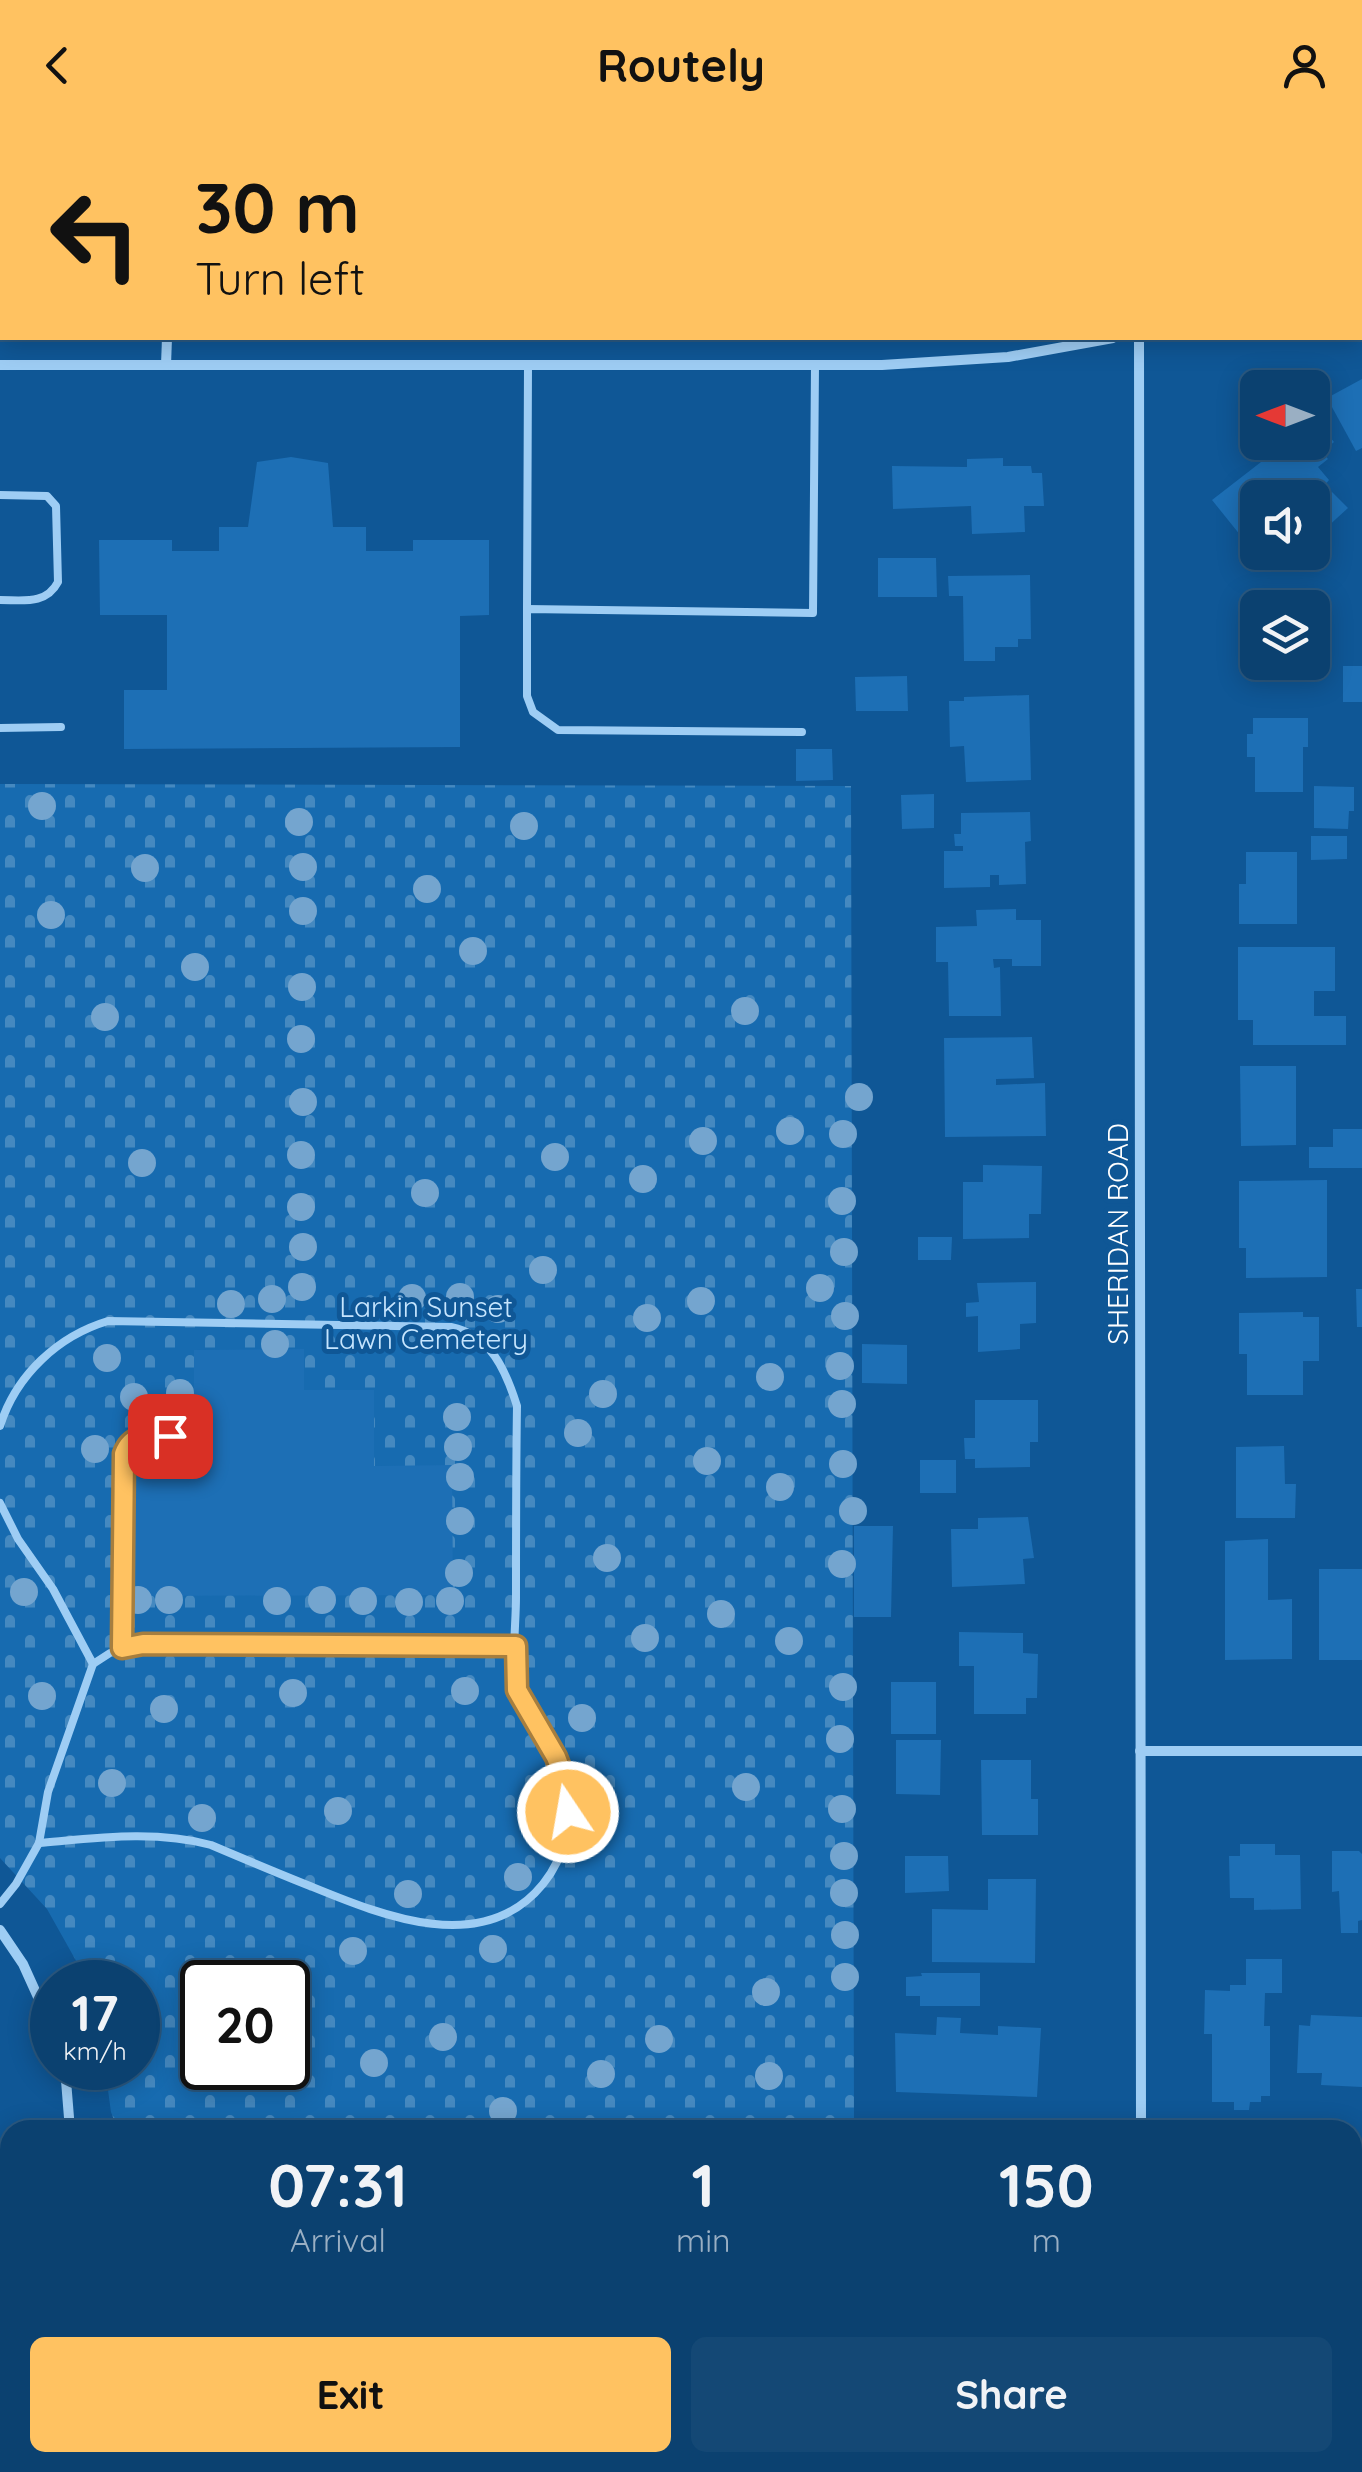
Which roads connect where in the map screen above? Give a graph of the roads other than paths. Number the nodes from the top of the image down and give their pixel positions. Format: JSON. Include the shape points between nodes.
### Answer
{"nodes":[{"id":1,"x":166,"y":340,"type":"edge"},
{"id":2,"x":1100,"y":340,"type":"edge"},
{"id":3,"x":1139,"y":340,"type":"edge"},
{"id":4,"x":0,"y":365,"type":"edge"},
{"id":5,"x":166,"y":365,"type":"junction"},
{"id":6,"x":528,"y":365,"type":"junction"},
{"id":7,"x":814,"y":365,"type":"junction"},
{"id":8,"x":0,"y":495,"type":"edge"},
{"id":9,"x":0,"y":600,"type":"edge"},
{"id":10,"x":527,"y":609,"type":"junction"},
{"id":11,"x":60,"y":727,"type":"dead end"},
{"id":12,"x":0,"y":728,"type":"edge"},
{"id":13,"x":802,"y":732,"type":"dead end"},
{"id":14,"x":0,"y":1426,"type":"edge"},
{"id":15,"x":170,"y":1436,"type":"dead end"},
{"id":16,"x":0,"y":1504,"type":"edge"},
{"id":17,"x":516,"y":1646,"type":"junction"},
{"id":18,"x":122,"y":1648,"type":"junction"},
{"id":19,"x":93,"y":1664,"type":"junction"},
{"id":20,"x":1140,"y":1750,"type":"junction"},
{"id":21,"x":1362,"y":1751,"type":"edge"},
{"id":22,"x":39,"y":1842,"type":"junction"},
{"id":23,"x":0,"y":1904,"type":"edge"},
{"id":24,"x":0,"y":1930,"type":"edge"},
{"id":25,"x":30,"y":1981,"type":"edge"},
{"id":26,"x":67,"y":2090,"type":"edge"},
{"id":27,"x":69,"y":2120,"type":"edge"},
{"id":28,"x":1140,"y":2120,"type":"edge"}],
"edges":[{"from":1,"to":5,"type":"street"},
{"from":2,"to":7,"type":"street","via":[[968,361]]},
{"from":3,"to":20,"type":"street","name":"SHERIDAN ROAD"},
{"from":4,"to":5,"type":"street"},
{"from":5,"to":6,"type":"street"},
{"from":6,"to":7,"type":"street"},
{"from":6,"to":10,"type":"lane"},
{"from":7,"to":10,"type":"lane","via":[[813,614]]},
{"from":8,"to":9,"type":"lane","via":[[47,496],[56,506],[58,582],[44,600]]},
{"from":10,"to":13,"type":"lane","via":[[527,696],[533,712],[558,730]]},
{"from":11,"to":12,"type":"lane"},
{"from":14,"to":17,"type":"lane","via":[[15,1393],[46,1354],[108,1322],[465,1330],[500,1364],[517,1406]]},
{"from":15,"to":18,"type":"lane","via":[[136,1438],[124,1454]]},
{"from":16,"to":19,"type":"lane"},
{"from":17,"to":18,"type":"lane"},
{"from":17,"to":22,"type":"lane","via":[[517,1690],[556,1757],[568,1812],[565,1844],[552,1872],[512,1910],[471,1923],[422,1924],[368,1910],[188,1839]]},
{"from":18,"to":19,"type":"lane"},
{"from":19,"to":22,"type":"lane","via":[[52,1778]]},
{"from":20,"to":21,"type":"street"},
{"from":20,"to":28,"type":"street","name":"SHERIDAN ROAD"},
{"from":22,"to":23,"type":"lane"},
{"from":24,"to":25,"type":"street"},
{"from":26,"to":27,"type":"street"}]}
